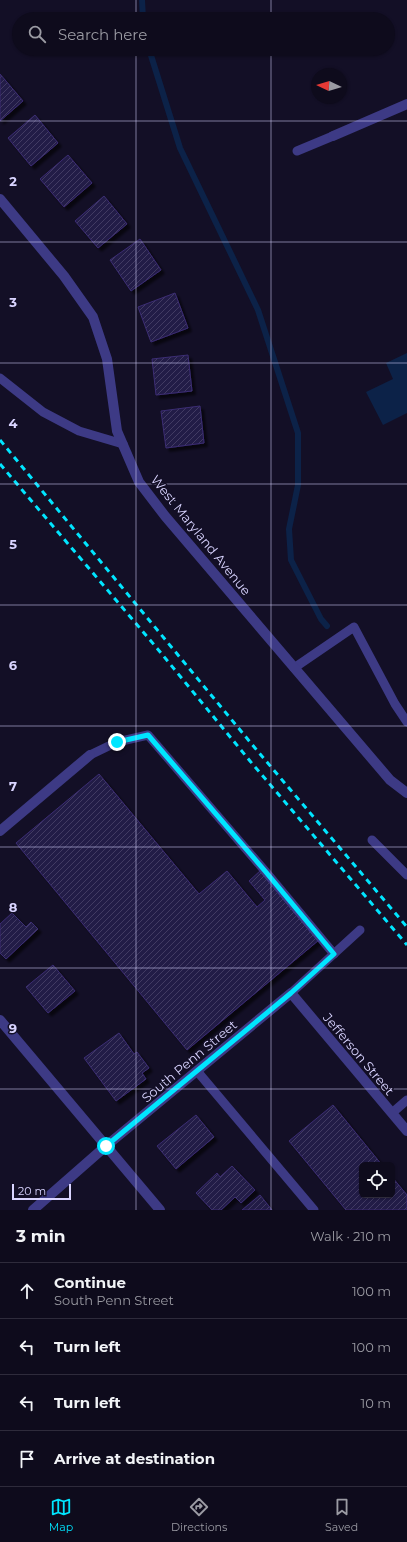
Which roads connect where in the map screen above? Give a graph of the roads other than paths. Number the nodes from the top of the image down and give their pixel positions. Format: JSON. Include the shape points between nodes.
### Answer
{"nodes":[{"id":1,"x":407,"y":104,"type":"edge"},
{"id":2,"x":333,"y":136,"type":"joint"},
{"id":3,"x":297,"y":150,"type":"dead end"},
{"id":4,"x":0,"y":199,"type":"edge"},
{"id":5,"x":0,"y":378,"type":"edge"},
{"id":6,"x":123,"y":444,"type":"junction"},
{"id":7,"x":294,"y":668,"type":"junction"},
{"id":8,"x":407,"y":722,"type":"edge"},
{"id":9,"x":90,"y":755,"type":"joint"},
{"id":10,"x":407,"y":793,"type":"edge"},
{"id":11,"x":0,"y":831,"type":"edge"},
{"id":12,"x":372,"y":840,"type":"dead end"},
{"id":13,"x":407,"y":875,"type":"edge"},
{"id":14,"x":360,"y":930,"type":"dead end"},
{"id":15,"x":334,"y":954,"type":"junction"},
{"id":16,"x":291,"y":993,"type":"junction"},
{"id":17,"x":0,"y":1020,"type":"edge"},
{"id":18,"x":197,"y":1071,"type":"junction"},
{"id":19,"x":407,"y":1100,"type":"edge"},
{"id":20,"x":392,"y":1113,"type":"junction"},
{"id":21,"x":407,"y":1131,"type":"edge"},
{"id":22,"x":106,"y":1146,"type":"junction"},
{"id":23,"x":33,"y":1210,"type":"edge"},
{"id":24,"x":160,"y":1210,"type":"edge"},
{"id":25,"x":314,"y":1210,"type":"edge"}],
"edges":[{"from":1,"to":2,"type":"street"},
{"from":2,"to":3,"type":"lane"},
{"from":4,"to":6,"type":"street","name":"West Maryland Avenue","via":[[64,276],[93,317],[107,359],[117,431]]},
{"from":5,"to":6,"type":"lane","via":[[43,412],[79,431]]},
{"from":6,"to":7,"type":"street","name":"West Maryland Avenue","via":[[140,482],[165,516]]},
{"from":7,"to":8,"type":"lane","via":[[354,627]]},
{"from":7,"to":10,"type":"street","name":"West Maryland Avenue","via":[[390,780]]},
{"from":9,"to":11,"type":"street"},
{"from":9,"to":15,"type":"lane","via":[[117,742],[148,735]]},
{"from":12,"to":13,"type":"lane"},
{"from":14,"to":15,"type":"lane","name":"South Penn Street"},
{"from":15,"to":16,"type":"lane","name":"South Penn Street"},
{"from":16,"to":18,"type":"street","name":"South Penn Street"},
{"from":16,"to":20,"type":"street","name":"Jefferson Street"},
{"from":17,"to":22,"type":"street"},
{"from":18,"to":22,"type":"street","name":"South Penn Street"},
{"from":18,"to":25,"type":"lane"},
{"from":19,"to":20,"type":"lane"},
{"from":20,"to":21,"type":"street","name":"Jefferson Street"},
{"from":22,"to":23,"type":"street","name":"South Penn Street"},
{"from":22,"to":24,"type":"street"}]}
